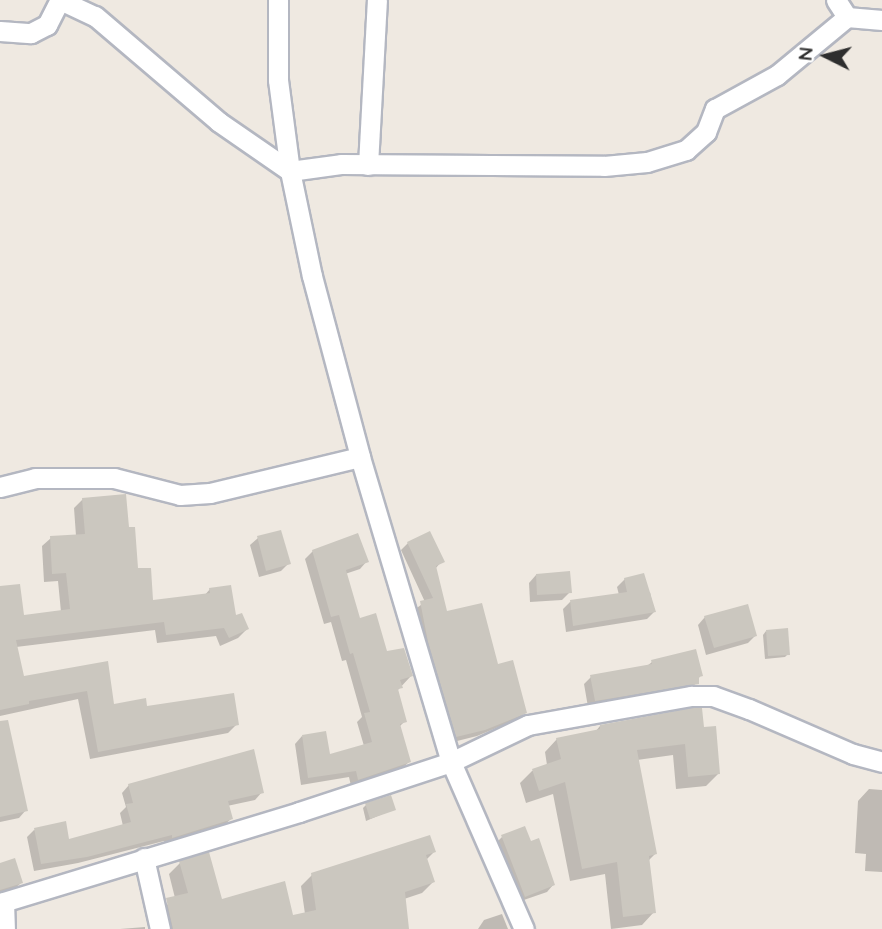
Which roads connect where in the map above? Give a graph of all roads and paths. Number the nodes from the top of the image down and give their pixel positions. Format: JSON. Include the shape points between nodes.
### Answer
{"nodes":[{"id":1,"x":60,"y":0,"type":"edge"},
{"id":2,"x":278,"y":0,"type":"edge"},
{"id":3,"x":377,"y":0,"type":"edge"},
{"id":4,"x":836,"y":0,"type":"edge"},
{"id":5,"x":847,"y":17,"type":"junction"},
{"id":6,"x":882,"y":20,"type":"edge"},
{"id":7,"x":0,"y":31,"type":"edge"},
{"id":8,"x":368,"y":164,"type":"junction"},
{"id":9,"x":290,"y":171,"type":"junction"},
{"id":10,"x":360,"y":457,"type":"junction"},
{"id":11,"x":0,"y":486,"type":"edge"},
{"id":12,"x":451,"y":762,"type":"junction"},
{"id":13,"x":882,"y":762,"type":"edge"},
{"id":14,"x":144,"y":858,"type":"junction"},
{"id":15,"x":2,"y":902,"type":"edge"},
{"id":16,"x":5,"y":929,"type":"edge"},
{"id":17,"x":160,"y":929,"type":"edge"},
{"id":18,"x":524,"y":929,"type":"edge"}],
"edges":[{"from":1,"to":7,"type":"street","via":[[47,24],[31,33]]},
{"from":1,"to":9,"type":"street","via":[[95,16],[219,122]]},
{"from":2,"to":9,"type":"street","via":[[278,80]]},
{"from":3,"to":8,"type":"street"},
{"from":4,"to":5,"type":"street"},
{"from":5,"to":6,"type":"street"},
{"from":5,"to":8,"type":"street","via":[[777,75],[715,109],[706,132],[686,150],[647,162],[604,166]]},
{"from":8,"to":9,"type":"street"},
{"from":9,"to":10,"type":"street","via":[[312,276]]},
{"from":10,"to":11,"type":"street","via":[[211,493],[180,495],[114,478],[35,478]]},
{"from":10,"to":12,"type":"street"},
{"from":12,"to":13,"type":"street","via":[[528,725],[713,696]]},
{"from":12,"to":14,"type":"street"},
{"from":12,"to":18,"type":"street"},
{"from":14,"to":15,"type":"street"},
{"from":14,"to":17,"type":"street"},
{"from":15,"to":16,"type":"street"}]}
